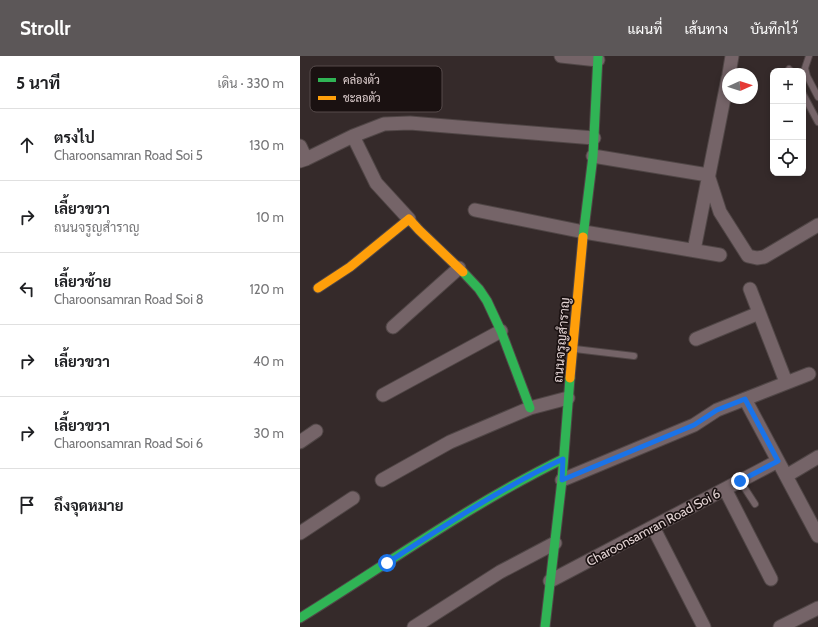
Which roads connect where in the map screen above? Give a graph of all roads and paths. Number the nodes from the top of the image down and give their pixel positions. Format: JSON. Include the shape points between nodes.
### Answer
{"nodes":[{"id":1,"x":561,"y":56,"type":"edge"},
{"id":2,"x":732,"y":56,"type":"edge"},
{"id":3,"x":809,"y":56,"type":"edge"},
{"id":4,"x":598,"y":58,"type":"edge"},
{"id":5,"x":730,"y":68,"type":"edge"},
{"id":6,"x":818,"y":97,"type":"edge"},
{"id":7,"x":806,"y":100,"type":"edge"},
{"id":8,"x":723,"y":104,"type":"edge"},
{"id":9,"x":818,"y":122,"type":"edge"},
{"id":10,"x":353,"y":136,"type":"junction"},
{"id":11,"x":594,"y":138,"type":"junction"},
{"id":12,"x":300,"y":146,"type":"edge"},
{"id":13,"x":593,"y":156,"type":"junction"},
{"id":14,"x":303,"y":160,"type":"edge"},
{"id":15,"x":708,"y":175,"type":"junction"},
{"id":16,"x":475,"y":210,"type":"dead end"},
{"id":17,"x":409,"y":219,"type":"junction"},
{"id":18,"x":818,"y":225,"type":"edge"},
{"id":19,"x":584,"y":232,"type":"junction"},
{"id":20,"x":694,"y":250,"type":"junction"},
{"id":21,"x":720,"y":255,"type":"dead end"},
{"id":22,"x":459,"y":268,"type":"junction"},
{"id":23,"x":318,"y":288,"type":"dead end"},
{"id":24,"x":750,"y":289,"type":"dead end"},
{"id":25,"x":759,"y":313,"type":"junction"},
{"id":26,"x":393,"y":327,"type":"dead end"},
{"id":27,"x":501,"y":331,"type":"junction"},
{"id":28,"x":696,"y":339,"type":"dead end"},
{"id":29,"x":573,"y":349,"type":"junction"},
{"id":30,"x":634,"y":356,"type":"dead end"},
{"id":31,"x":808,"y":374,"type":"dead end"},
{"id":32,"x":786,"y":382,"type":"junction"},
{"id":33,"x":383,"y":395,"type":"dead end"},
{"id":34,"x":568,"y":398,"type":"junction"},
{"id":35,"x":745,"y":399,"type":"junction"},
{"id":36,"x":530,"y":408,"type":"junction"},
{"id":37,"x":316,"y":431,"type":"dead end"},
{"id":38,"x":300,"y":442,"type":"edge"},
{"id":39,"x":818,"y":457,"type":"edge"},
{"id":40,"x":563,"y":459,"type":"junction"},
{"id":41,"x":778,"y":461,"type":"junction"},
{"id":42,"x":786,"y":476,"type":"junction"},
{"id":43,"x":382,"y":480,"type":"dead end"},
{"id":44,"x":562,"y":480,"type":"junction"},
{"id":45,"x":740,"y":481,"type":"junction"},
{"id":46,"x":725,"y":489,"type":"junction"},
{"id":47,"x":353,"y":498,"type":"dead end"},
{"id":48,"x":755,"y":504,"type":"dead end"},
{"id":49,"x":653,"y":527,"type":"junction"},
{"id":50,"x":300,"y":533,"type":"edge"},
{"id":51,"x":818,"y":536,"type":"edge"},
{"id":52,"x":556,"y":543,"type":"junction"},
{"id":53,"x":771,"y":579,"type":"dead end"},
{"id":54,"x":550,"y":581,"type":"junction"},
{"id":55,"x":818,"y":608,"type":"edge"},
{"id":56,"x":300,"y":618,"type":"edge"},
{"id":57,"x":414,"y":627,"type":"edge"},
{"id":58,"x":545,"y":627,"type":"edge"},
{"id":59,"x":704,"y":627,"type":"edge"},
{"id":60,"x":780,"y":627,"type":"edge"}],
"edges":[{"from":1,"to":4,"type":"street"},
{"from":2,"to":5,"type":"street"},
{"from":3,"to":6,"type":"lane","via":[[805,68]]},
{"from":4,"to":11,"type":"street","name":"ถนนจรูญสำราญ"},
{"from":7,"to":9,"type":"lane"},
{"from":8,"to":15,"type":"street"},
{"from":10,"to":11,"type":"street","via":[[384,124],[410,123]]},
{"from":10,"to":14,"type":"street"},
{"from":10,"to":17,"type":"street","via":[[376,183]]},
{"from":11,"to":13,"type":"street","name":"ถนนจรูญสำราญ"},
{"from":12,"to":14,"type":"street"},
{"from":13,"to":15,"type":"street"},
{"from":13,"to":19,"type":"street","name":"ถนนจรูญสำราญ"},
{"from":15,"to":18,"type":"street","via":[[720,212],[748,256],[764,257]]},
{"from":15,"to":20,"type":"street"},
{"from":16,"to":19,"type":"street"},
{"from":17,"to":22,"type":"street"},
{"from":17,"to":23,"type":"street","via":[[350,267]]},
{"from":19,"to":20,"type":"street"},
{"from":19,"to":29,"type":"street","name":"ถนนจรูญสำราญ"},
{"from":20,"to":21,"type":"street"},
{"from":22,"to":26,"type":"street"},
{"from":22,"to":27,"type":"street","via":[[487,301]]},
{"from":24,"to":25,"type":"street"},
{"from":25,"to":28,"type":"street"},
{"from":25,"to":32,"type":"street"},
{"from":27,"to":33,"type":"street"},
{"from":27,"to":36,"type":"street"},
{"from":29,"to":30,"type":"lane"},
{"from":29,"to":34,"type":"street","name":"ถนนจรูญสำราญ"},
{"from":31,"to":32,"type":"street"},
{"from":32,"to":35,"type":"street"},
{"from":34,"to":36,"type":"street"},
{"from":34,"to":40,"type":"street","name":"ถนนจรูญสำราญ"},
{"from":35,"to":41,"type":"street"},
{"from":35,"to":44,"type":"street","via":[[717,410],[694,425]]},
{"from":36,"to":43,"type":"street","via":[[450,442]]},
{"from":37,"to":38,"type":"street"},
{"from":39,"to":42,"type":"street"},
{"from":40,"to":44,"type":"street","name":"ถนนจรูญสำราญ"},
{"from":40,"to":56,"type":"street","via":[[498,493]]},
{"from":41,"to":42,"type":"street"},
{"from":41,"to":45,"type":"street","name":"Charoonsamran Road Soi 6"},
{"from":42,"to":51,"type":"street"},
{"from":44,"to":52,"type":"street","name":"ถนนจรูญสำราญ"},
{"from":45,"to":46,"type":"street","name":"Charoonsamran Road Soi 6"},
{"from":45,"to":48,"type":"lane"},
{"from":46,"to":49,"type":"street","name":"Charoonsamran Road Soi 6"},
{"from":46,"to":53,"type":"street"},
{"from":47,"to":50,"type":"street"},
{"from":49,"to":54,"type":"street","name":"Charoonsamran Road Soi 6"},
{"from":49,"to":59,"type":"street"},
{"from":52,"to":54,"type":"street","name":"ถนนจรูญสำราญ"},
{"from":52,"to":57,"type":"street","via":[[500,572]]},
{"from":54,"to":58,"type":"street","name":"ถนนจรูญสำราญ"},
{"from":55,"to":60,"type":"street"}]}
